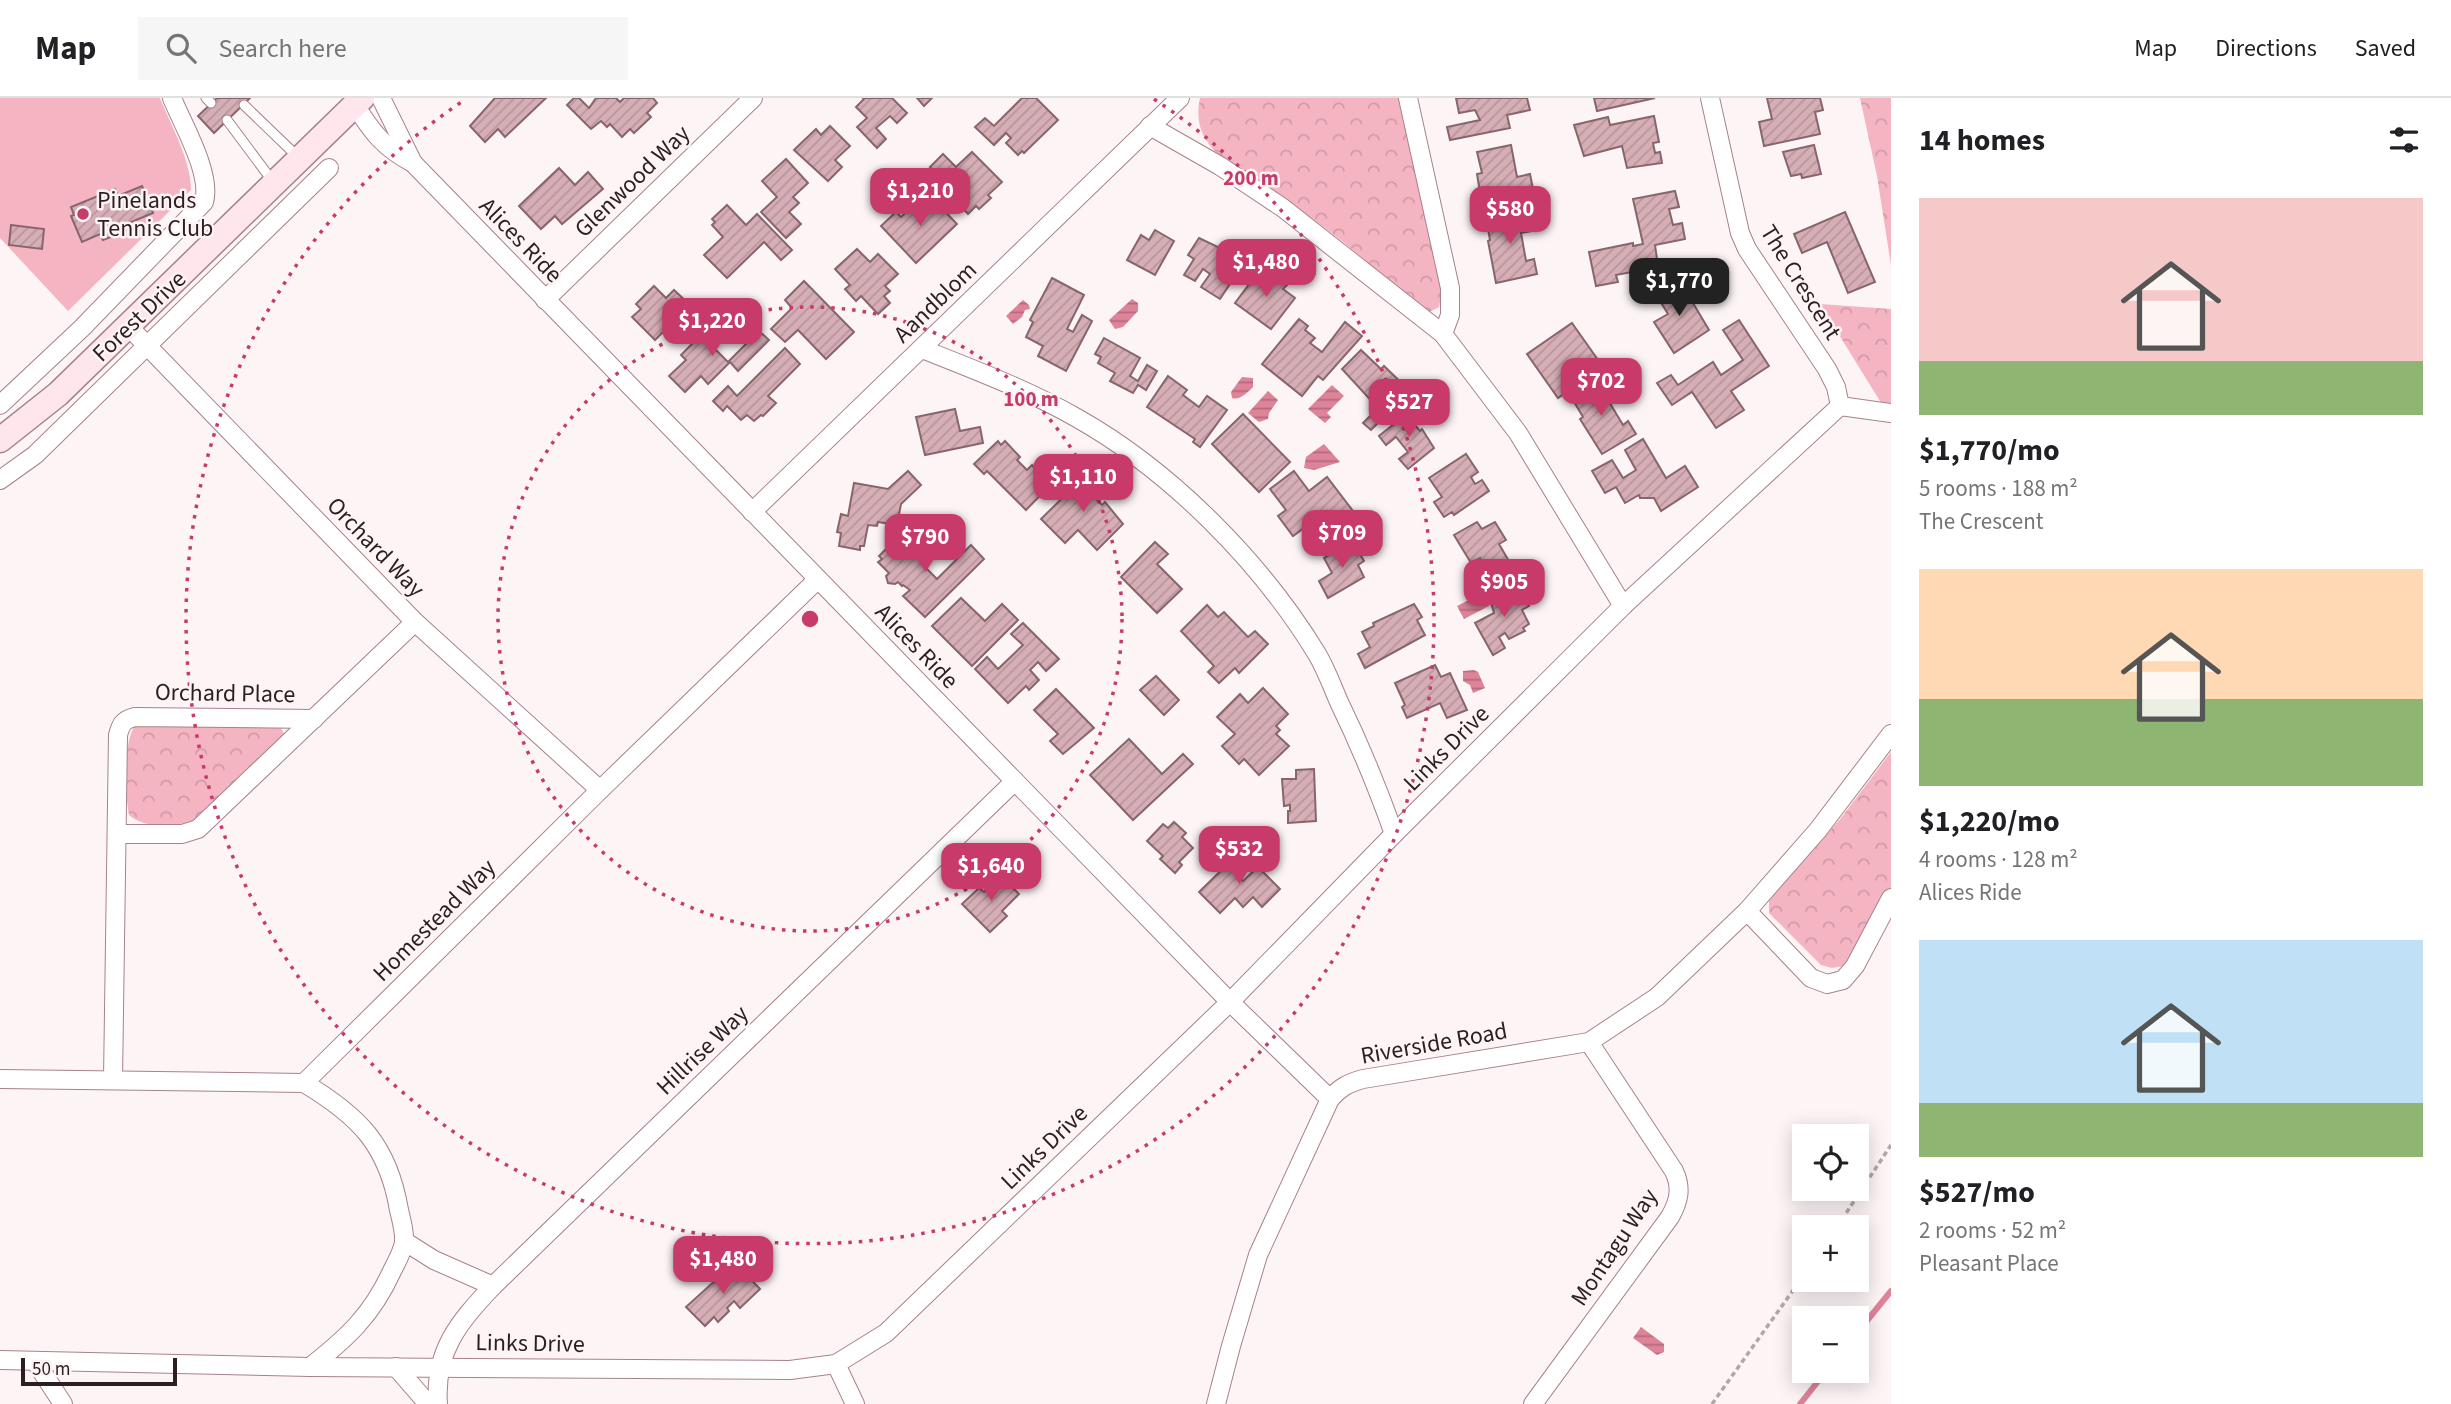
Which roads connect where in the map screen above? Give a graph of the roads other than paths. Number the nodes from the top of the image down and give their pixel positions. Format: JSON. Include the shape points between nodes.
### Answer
{"nodes":[{"id":1,"x":172,"y":98,"type":"edge"},
{"id":2,"x":381,"y":98,"type":"edge"},
{"id":3,"x":753,"y":98,"type":"edge"},
{"id":4,"x":1180,"y":98,"type":"edge"},
{"id":5,"x":1408,"y":98,"type":"edge"},
{"id":6,"x":1710,"y":98,"type":"edge"},
{"id":7,"x":356,"y":100,"type":"edge"},
{"id":8,"x":244,"y":104,"type":"dead end"},
{"id":9,"x":227,"y":120,"type":"dead end"},
{"id":10,"x":1150,"y":126,"type":"junction"},
{"id":11,"x":301,"y":160,"type":"junction"},
{"id":12,"x":413,"y":163,"type":"junction"},
{"id":13,"x":329,"y":168,"type":"dead end"},
{"id":14,"x":275,"y":185,"type":"junction"},
{"id":15,"x":545,"y":300,"type":"junction"},
{"id":16,"x":128,"y":326,"type":"junction"},
{"id":17,"x":1443,"y":334,"type":"junction"},
{"id":18,"x":148,"y":346,"type":"junction"},
{"id":19,"x":922,"y":349,"type":"junction"},
{"id":20,"x":0,"y":405,"type":"edge"},
{"id":21,"x":1840,"y":406,"type":"junction"},
{"id":22,"x":1891,"y":413,"type":"edge"},
{"id":23,"x":0,"y":440,"type":"edge"},
{"id":24,"x":0,"y":480,"type":"edge"},
{"id":25,"x":752,"y":512,"type":"junction"},
{"id":26,"x":818,"y":579,"type":"junction"},
{"id":27,"x":1623,"y":606,"type":"junction"},
{"id":28,"x":415,"y":622,"type":"junction"},
{"id":29,"x":314,"y":719,"type":"junction"},
{"id":30,"x":1891,"y":734,"type":"edge"},
{"id":31,"x":1015,"y":781,"type":"junction"},
{"id":32,"x":600,"y":790,"type":"junction"},
{"id":33,"x":117,"y":834,"type":"junction"},
{"id":34,"x":1394,"y":834,"type":"junction"},
{"id":35,"x":1891,"y":898,"type":"edge"},
{"id":36,"x":1747,"y":911,"type":"junction"},
{"id":37,"x":1230,"y":1002,"type":"junction"},
{"id":38,"x":1589,"y":1042,"type":"junction"},
{"id":39,"x":0,"y":1079,"type":"edge"},
{"id":40,"x":113,"y":1080,"type":"junction"},
{"id":41,"x":304,"y":1083,"type":"junction"},
{"id":42,"x":1330,"y":1099,"type":"junction"},
{"id":43,"x":404,"y":1241,"type":"junction"},
{"id":44,"x":493,"y":1286,"type":"junction"},
{"id":45,"x":0,"y":1360,"type":"edge"},
{"id":46,"x":35,"y":1361,"type":"junction"},
{"id":47,"x":836,"y":1364,"type":"junction"},
{"id":48,"x":442,"y":1366,"type":"junction"},
{"id":49,"x":310,"y":1367,"type":"junction"},
{"id":50,"x":396,"y":1367,"type":"junction"},
{"id":51,"x":63,"y":1404,"type":"edge"},
{"id":52,"x":428,"y":1404,"type":"edge"},
{"id":53,"x":438,"y":1404,"type":"edge"},
{"id":54,"x":855,"y":1404,"type":"edge"},
{"id":55,"x":1216,"y":1404,"type":"edge"},
{"id":56,"x":1533,"y":1404,"type":"edge"}],
"edges":[{"from":1,"to":20,"type":"street","via":[[205,177],[204,202]]},
{"from":2,"to":12,"type":"street","name":"Alices Ride"},
{"from":3,"to":15,"type":"street","name":"Glenwood Way"},
{"from":4,"to":10,"type":"street","name":"Aandblom"},
{"from":5,"to":17,"type":"street","via":[[1450,288],[1450,315]]},
{"from":6,"to":21,"type":"street","name":"The Crescent","via":[[1740,233],[1827,369]]},
{"from":7,"to":11,"type":"main road","name":"Forest Drive"},
{"from":7,"to":12,"type":"street","name":"Alices Ride","via":[[374,135]]},
{"from":8,"to":11,"type":"lane"},
{"from":9,"to":14,"type":"lane"},
{"from":10,"to":17,"type":"street","via":[[1283,208]]},
{"from":10,"to":19,"type":"street","name":"Aandblom"},
{"from":11,"to":14,"type":"main road","name":"Forest Drive"},
{"from":12,"to":15,"type":"street","name":"Alices Ride"},
{"from":13,"to":18,"type":"street"},
{"from":14,"to":16,"type":"main road","name":"Forest Drive"},
{"from":15,"to":25,"type":"street","name":"Alices Ride"},
{"from":16,"to":18,"type":"street","name":"Orchard Way"},
{"from":16,"to":23,"type":"main road","name":"Forest Drive","via":[[58,394]]},
{"from":17,"to":27,"type":"street","via":[[1518,433]]},
{"from":18,"to":24,"type":"street","via":[[36,455]]},
{"from":18,"to":28,"type":"street","name":"Orchard Way"},
{"from":19,"to":25,"type":"street","name":"Aandblom"},
{"from":19,"to":34,"type":"street","via":[[1078,418],[1136,457],[1232,541],[1317,655],[1373,776]]},
{"from":21,"to":22,"type":"street"},
{"from":21,"to":27,"type":"street","name":"Links Drive"},
{"from":25,"to":26,"type":"street","name":"Alices Ride"},
{"from":26,"to":31,"type":"street","name":"Alices Ride"},
{"from":26,"to":32,"type":"street","name":"Homestead Way"},
{"from":27,"to":34,"type":"street","name":"Links Drive"},
{"from":28,"to":29,"type":"street","name":"Orchard Place"},
{"from":28,"to":32,"type":"street","name":"Orchard Way"},
{"from":29,"to":33,"type":"street","name":"Orchard Place","via":[[198,829],[182,834]]},
{"from":29,"to":33,"type":"street","name":"Orchard Place","via":[[126,719],[118,735]]},
{"from":30,"to":36,"type":"street","name":"Riverside Road","via":[[1818,831]]},
{"from":31,"to":37,"type":"street","name":"Alices Ride"},
{"from":31,"to":44,"type":"street","name":"Hillrise Way"},
{"from":32,"to":41,"type":"street","name":"Homestead Way"},
{"from":33,"to":40,"type":"street","name":"Orchard Place"},
{"from":34,"to":37,"type":"street","name":"Links Drive"},
{"from":35,"to":36,"type":"street","via":[[1856,966],[1843,980],[1828,984],[1811,978]]},
{"from":36,"to":38,"type":"street","name":"Riverside Road","via":[[1657,997]]},
{"from":37,"to":42,"type":"street","name":"Alices Ride"},
{"from":37,"to":47,"type":"street","name":"Links Drive","via":[[886,1333]]},
{"from":38,"to":42,"type":"street","name":"Riverside Road","via":[[1363,1079],[1344,1085]]},
{"from":38,"to":56,"type":"street","name":"Montagu Way","via":[[1674,1171],[1679,1193],[1670,1217]]},
{"from":39,"to":40,"type":"street"},
{"from":40,"to":41,"type":"street"},
{"from":41,"to":43,"type":"street","via":[[339,1104],[367,1131],[385,1159]]},
{"from":42,"to":55,"type":"street","via":[[1258,1255]]},
{"from":43,"to":44,"type":"street","via":[[433,1260]]},
{"from":43,"to":49,"type":"street","via":[[379,1298],[356,1328]]},
{"from":44,"to":48,"type":"street","name":"Hillrise Way","via":[[461,1320]]},
{"from":45,"to":46,"type":"street","name":"Links Drive"},
{"from":46,"to":49,"type":"street","name":"Links Drive"},
{"from":46,"to":51,"type":"street"},
{"from":47,"to":48,"type":"street","name":"Links Drive","via":[[790,1370]]},
{"from":47,"to":54,"type":"street"},
{"from":48,"to":50,"type":"street","name":"Links Drive"},
{"from":48,"to":53,"type":"street","name":"Hillrise Way"},
{"from":49,"to":50,"type":"street","name":"Links Drive"},
{"from":50,"to":52,"type":"street"}]}
